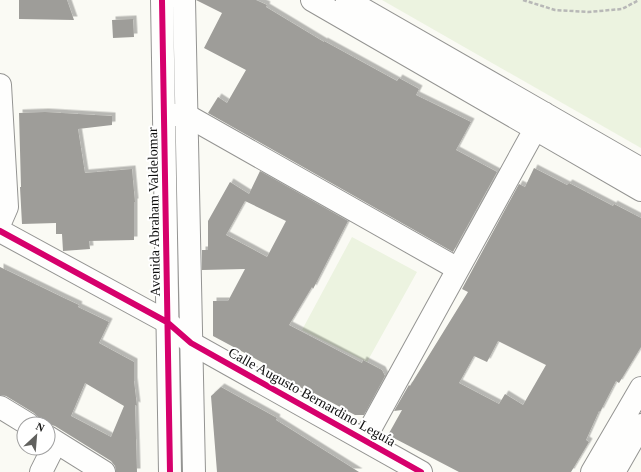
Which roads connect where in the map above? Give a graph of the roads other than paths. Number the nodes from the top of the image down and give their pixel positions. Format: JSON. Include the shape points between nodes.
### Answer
{"nodes":[{"id":1,"x":162,"y":0,"type":"edge"},
{"id":2,"x":184,"y":0,"type":"edge"},
{"id":3,"x":312,"y":0,"type":"edge"},
{"id":4,"x":347,"y":0,"type":"edge"},
{"id":5,"x":0,"y":85,"type":"edge"},
{"id":6,"x":186,"y":115,"type":"junction"},
{"id":7,"x":164,"y":116,"type":"junction"},
{"id":8,"x":540,"y":121,"type":"junction"},
{"id":9,"x":641,"y":169,"type":"edge"},
{"id":10,"x":641,"y":190,"type":"edge"},
{"id":11,"x":0,"y":223,"type":"edge"},
{"id":12,"x":0,"y":231,"type":"edge"},
{"id":13,"x":458,"y":269,"type":"junction"},
{"id":14,"x":167,"y":322,"type":"junction"},
{"id":15,"x":191,"y":344,"type":"junction"},
{"id":16,"x":640,"y":393,"type":"edge"},
{"id":17,"x":0,"y":407,"type":"edge"},
{"id":18,"x":16,"y":417,"type":"edge"},
{"id":19,"x":641,"y":425,"type":"edge"},
{"id":20,"x":364,"y":440,"type":"junction"},
{"id":21,"x":56,"y":442,"type":"edge"},
{"id":22,"x":46,"y":456,"type":"edge"},
{"id":23,"x":41,"y":472,"type":"edge"},
{"id":24,"x":104,"y":472,"type":"edge"},
{"id":25,"x":170,"y":472,"type":"edge"},
{"id":26,"x":194,"y":472,"type":"edge"},
{"id":27,"x":421,"y":472,"type":"edge"},
{"id":28,"x":592,"y":472,"type":"edge"},
{"id":29,"x":614,"y":472,"type":"edge"}],
"edges":[{"from":1,"to":7,"type":"street","name":"Avenida Abraham Valdelomar"},
{"from":2,"to":6,"type":"street"},
{"from":3,"to":8,"type":"street"},
{"from":4,"to":8,"type":"street"},
{"from":5,"to":11,"type":"street","via":[[7,207]]},
{"from":6,"to":7,"type":"street"},
{"from":6,"to":13,"type":"street"},
{"from":6,"to":15,"type":"street"},
{"from":7,"to":14,"type":"street","name":"Avenida Abraham Valdelomar"},
{"from":8,"to":9,"type":"street"},
{"from":8,"to":10,"type":"street"},
{"from":8,"to":13,"type":"street"},
{"from":12,"to":14,"type":"street","name":"Calle Augusto Bernardino Leguía"},
{"from":13,"to":20,"type":"street"},
{"from":14,"to":15,"type":"street","name":"Calle Augusto Bernardino Leguía"},
{"from":14,"to":25,"type":"street","name":"Avenida Abraham Valdelomar"},
{"from":15,"to":20,"type":"street","name":"Calle Augusto Bernardino Leguía"},
{"from":15,"to":26,"type":"street"},
{"from":16,"to":28,"type":"street"},
{"from":17,"to":18,"type":"street"},
{"from":19,"to":29,"type":"street"},
{"from":20,"to":27,"type":"street","name":"Calle Augusto Bernardino Leguía"},
{"from":21,"to":24,"type":"street"},
{"from":22,"to":23,"type":"street"}]}
